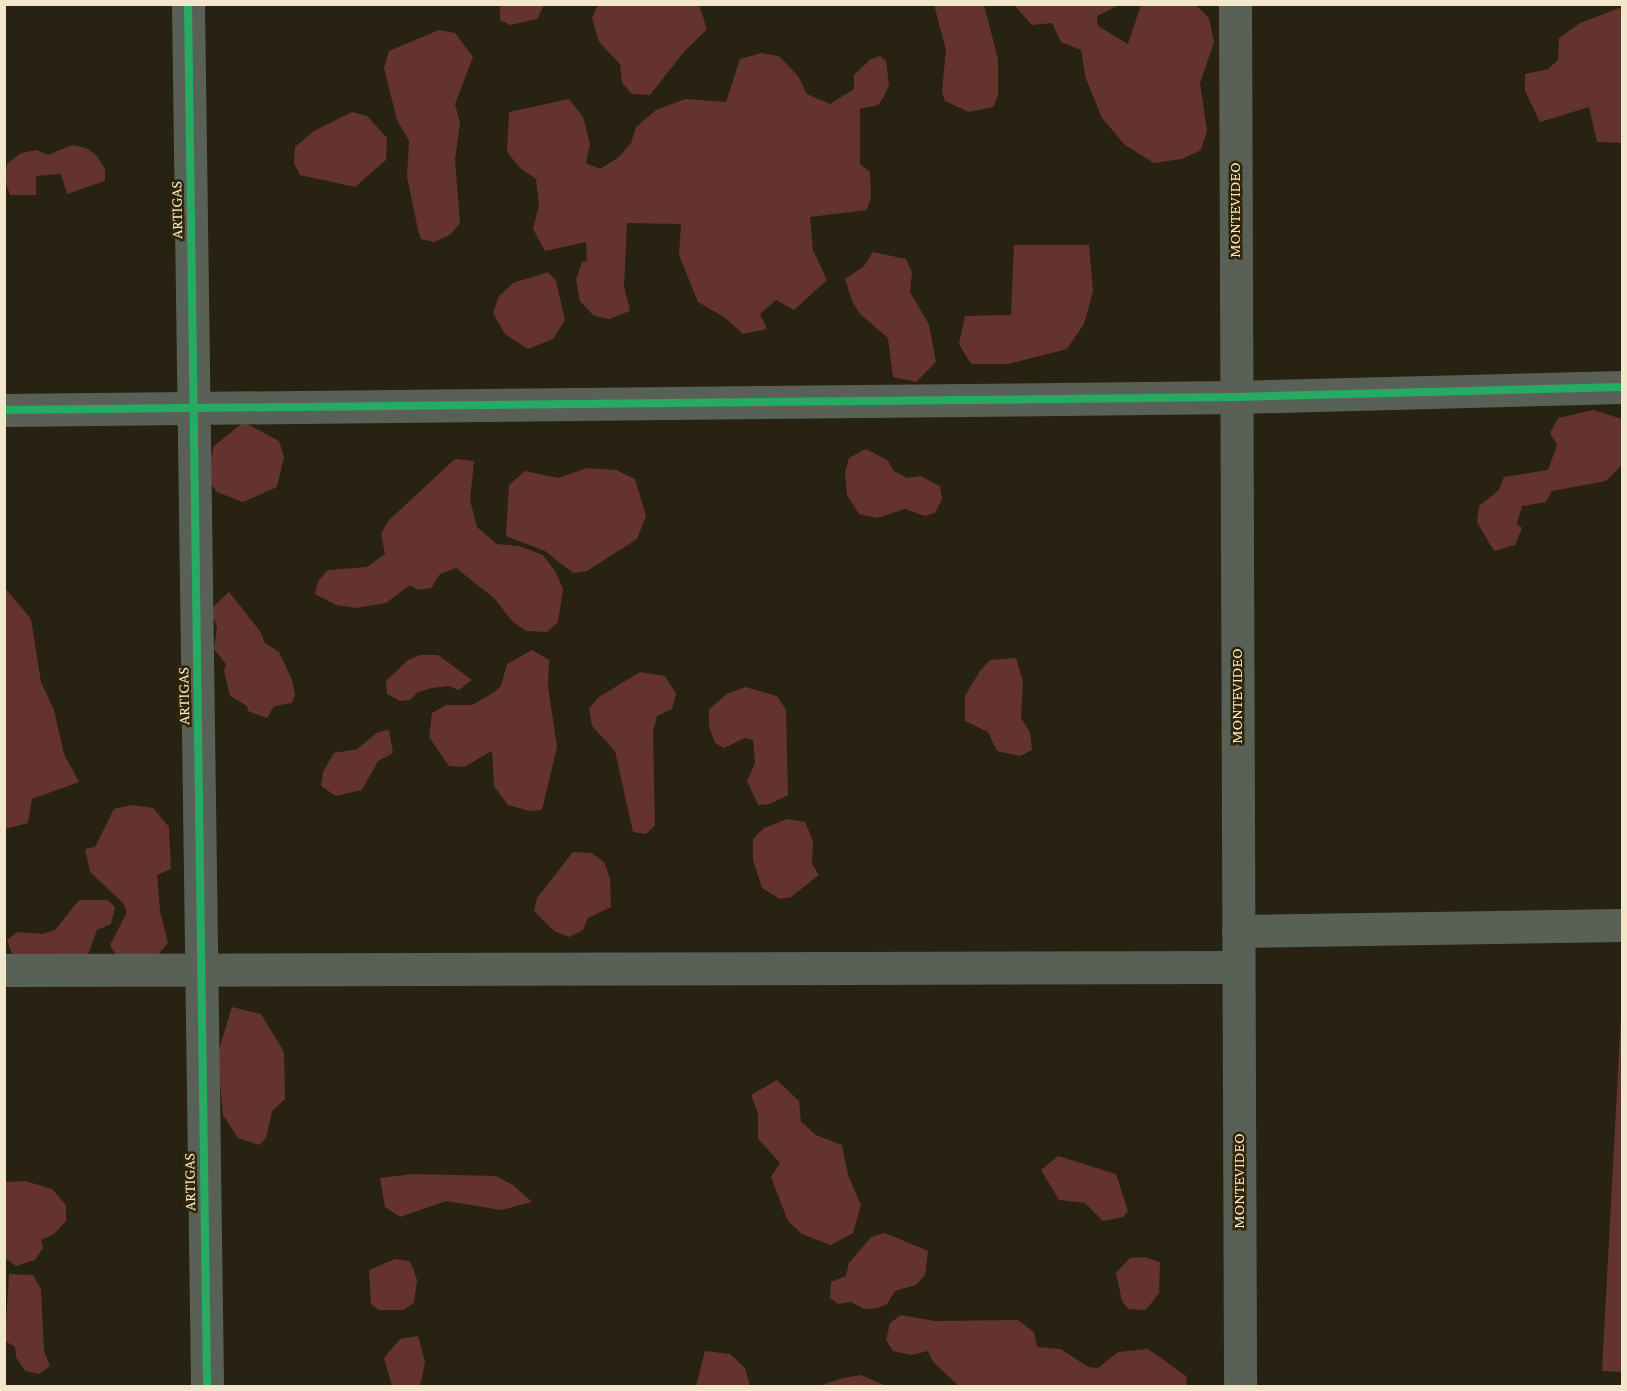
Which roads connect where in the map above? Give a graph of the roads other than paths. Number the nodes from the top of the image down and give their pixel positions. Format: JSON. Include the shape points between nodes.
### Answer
{"nodes":[{"id":1,"x":188,"y":4,"type":"edge"},
{"id":2,"x":1235,"y":4,"type":"edge"},
{"id":3,"x":1623,"y":387,"type":"edge"},
{"id":4,"x":1236,"y":397,"type":"junction"},
{"id":5,"x":4,"y":410,"type":"edge"},
{"id":6,"x":193,"y":410,"type":"junction"},
{"id":7,"x":1623,"y":925,"type":"edge"},
{"id":8,"x":1238,"y":931,"type":"junction"},
{"id":9,"x":1238,"y":967,"type":"junction"},
{"id":10,"x":4,"y":970,"type":"edge"},
{"id":11,"x":201,"y":972,"type":"junction"},
{"id":12,"x":207,"y":1386,"type":"edge"},
{"id":13,"x":1240,"y":1386,"type":"edge"}],
"edges":[{"from":1,"to":6,"type":"street","name":"ARTIGAS"},
{"from":2,"to":4,"type":"street","name":"MONTEVIDEO"},
{"from":3,"to":4,"type":"street"},
{"from":4,"to":6,"type":"street"},
{"from":4,"to":8,"type":"street","name":"MONTEVIDEO"},
{"from":5,"to":6,"type":"street"},
{"from":6,"to":11,"type":"street","name":"ARTIGAS"},
{"from":7,"to":8,"type":"street"},
{"from":8,"to":9,"type":"street","name":"MONTEVIDEO"},
{"from":9,"to":11,"type":"street"},
{"from":9,"to":13,"type":"street","name":"MONTEVIDEO"},
{"from":10,"to":11,"type":"street"},
{"from":11,"to":12,"type":"street","name":"ARTIGAS"}]}
